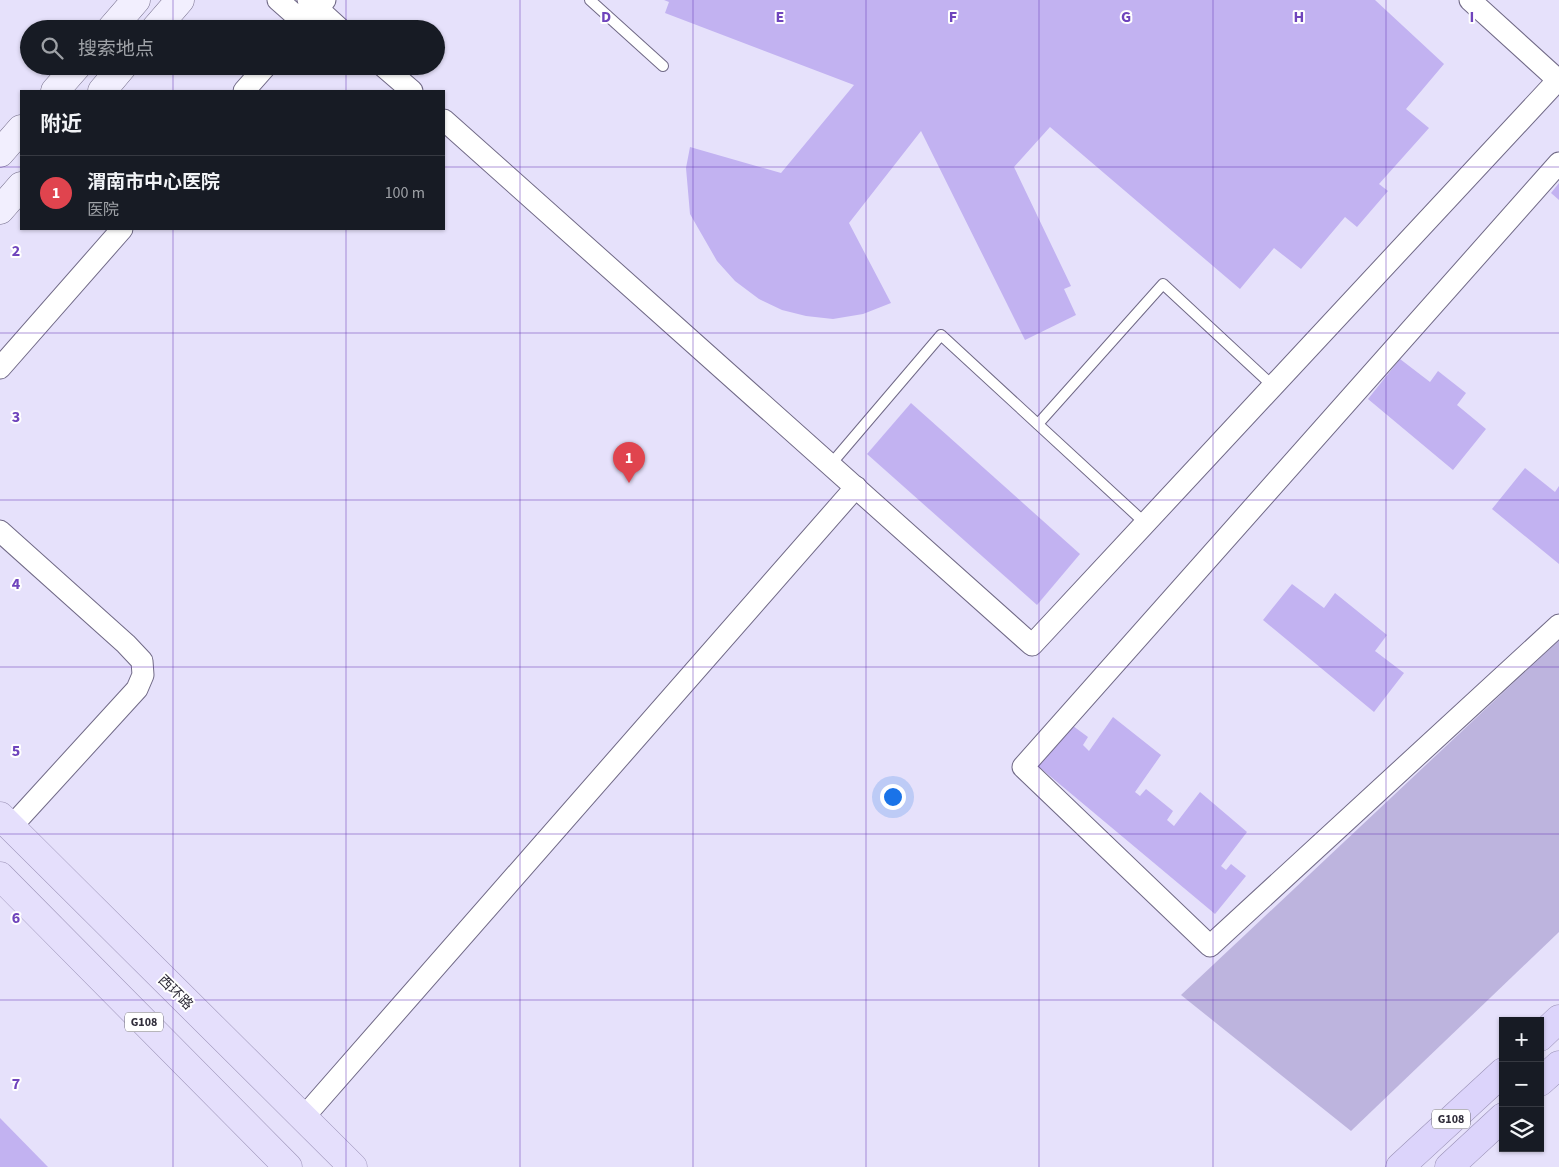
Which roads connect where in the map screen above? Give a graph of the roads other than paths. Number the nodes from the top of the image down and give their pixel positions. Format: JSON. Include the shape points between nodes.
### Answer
{"nodes":[{"id":1,"x":136,"y":0,"type":"edge"},
{"id":2,"x":180,"y":0,"type":"edge"},
{"id":3,"x":278,"y":0,"type":"edge"},
{"id":4,"x":590,"y":0,"type":"edge"},
{"id":5,"x":1470,"y":0,"type":"edge"},
{"id":6,"x":310,"y":12,"type":"edge"},
{"id":7,"x":119,"y":20,"type":"edge"},
{"id":8,"x":163,"y":20,"type":"edge"},
{"id":9,"x":324,"y":20,"type":"edge"},
{"id":10,"x":663,"y":66,"type":"dead end"},
{"id":11,"x":69,"y":75,"type":"edge"},
{"id":12,"x":115,"y":75,"type":"edge"},
{"id":13,"x":258,"y":75,"type":"edge"},
{"id":14,"x":393,"y":75,"type":"edge"},
{"id":15,"x":56,"y":90,"type":"edge"},
{"id":16,"x":103,"y":90,"type":"edge"},
{"id":17,"x":245,"y":90,"type":"edge"},
{"id":18,"x":411,"y":90,"type":"edge"},
{"id":19,"x":445,"y":121,"type":"edge"},
{"id":20,"x":20,"y":130,"type":"edge"},
{"id":21,"x":0,"y":153,"type":"edge"},
{"id":22,"x":1559,"y":162,"type":"edge"},
{"id":23,"x":20,"y":187,"type":"edge"},
{"id":24,"x":0,"y":210,"type":"edge"},
{"id":25,"x":121,"y":230,"type":"edge"},
{"id":26,"x":0,"y":368,"type":"edge"},
{"id":27,"x":1272,"y":386,"type":"junction"},
{"id":28,"x":1038,"y":424,"type":"junction"},
{"id":29,"x":831,"y":464,"type":"junction"},
{"id":30,"x":856,"y":487,"type":"junction"},
{"id":31,"x":1145,"y":523,"type":"junction"},
{"id":32,"x":0,"y":531,"type":"edge"},
{"id":33,"x":1559,"y":625,"type":"edge"},
{"id":34,"x":6,"y":822,"type":"edge"},
{"id":35,"x":0,"y":876,"type":"edge"},
{"id":36,"x":1559,"y":1019,"type":"edge"},
{"id":37,"x":1544,"y":1033,"type":"edge"},
{"id":38,"x":1559,"y":1065,"type":"edge"},
{"id":39,"x":1499,"y":1076,"type":"edge"},
{"id":40,"x":1544,"y":1078,"type":"edge"},
{"id":41,"x":303,"y":1118,"type":"junction"},
{"id":42,"x":1499,"y":1121,"type":"edge"},
{"id":43,"x":288,"y":1167,"type":"edge"},
{"id":44,"x":353,"y":1167,"type":"edge"},
{"id":45,"x":1400,"y":1167,"type":"edge"},
{"id":46,"x":1449,"y":1167,"type":"edge"}],
"edges":[{"from":1,"to":7,"type":"main road"},
{"from":2,"to":8,"type":"main road"},
{"from":3,"to":6,"type":"street"},
{"from":4,"to":10,"type":"lane"},
{"from":5,"to":27,"type":"street","via":[[1558,80]]},
{"from":6,"to":9,"type":"street"},
{"from":11,"to":15,"type":"main road"},
{"from":12,"to":16,"type":"main road"},
{"from":13,"to":17,"type":"street"},
{"from":14,"to":18,"type":"street"},
{"from":19,"to":29,"type":"street"},
{"from":20,"to":21,"type":"main road"},
{"from":22,"to":33,"type":"street","via":[[1023,768],[1210,946]]},
{"from":23,"to":24,"type":"main road"},
{"from":25,"to":26,"type":"street"},
{"from":27,"to":28,"type":"lane","via":[[1163,284]]},
{"from":27,"to":31,"type":"street"},
{"from":28,"to":29,"type":"lane","via":[[941,335]]},
{"from":28,"to":31,"type":"lane"},
{"from":29,"to":30,"type":"street"},
{"from":30,"to":31,"type":"street","via":[[1032,644]]},
{"from":30,"to":41,"type":"street"},
{"from":32,"to":34,"type":"street","via":[[126,644],[142,661],[143,675],[137,689],[113,718]]},
{"from":34,"to":41,"type":"main road","name":"西环路"},
{"from":35,"to":43,"type":"main road","number":"G108"},
{"from":36,"to":37,"type":"highway"},
{"from":38,"to":40,"type":"highway"},
{"from":39,"to":45,"type":"highway","number":"G108"},
{"from":41,"to":44,"type":"main road","name":"西环路"},
{"from":42,"to":46,"type":"highway","number":"G108"}]}
